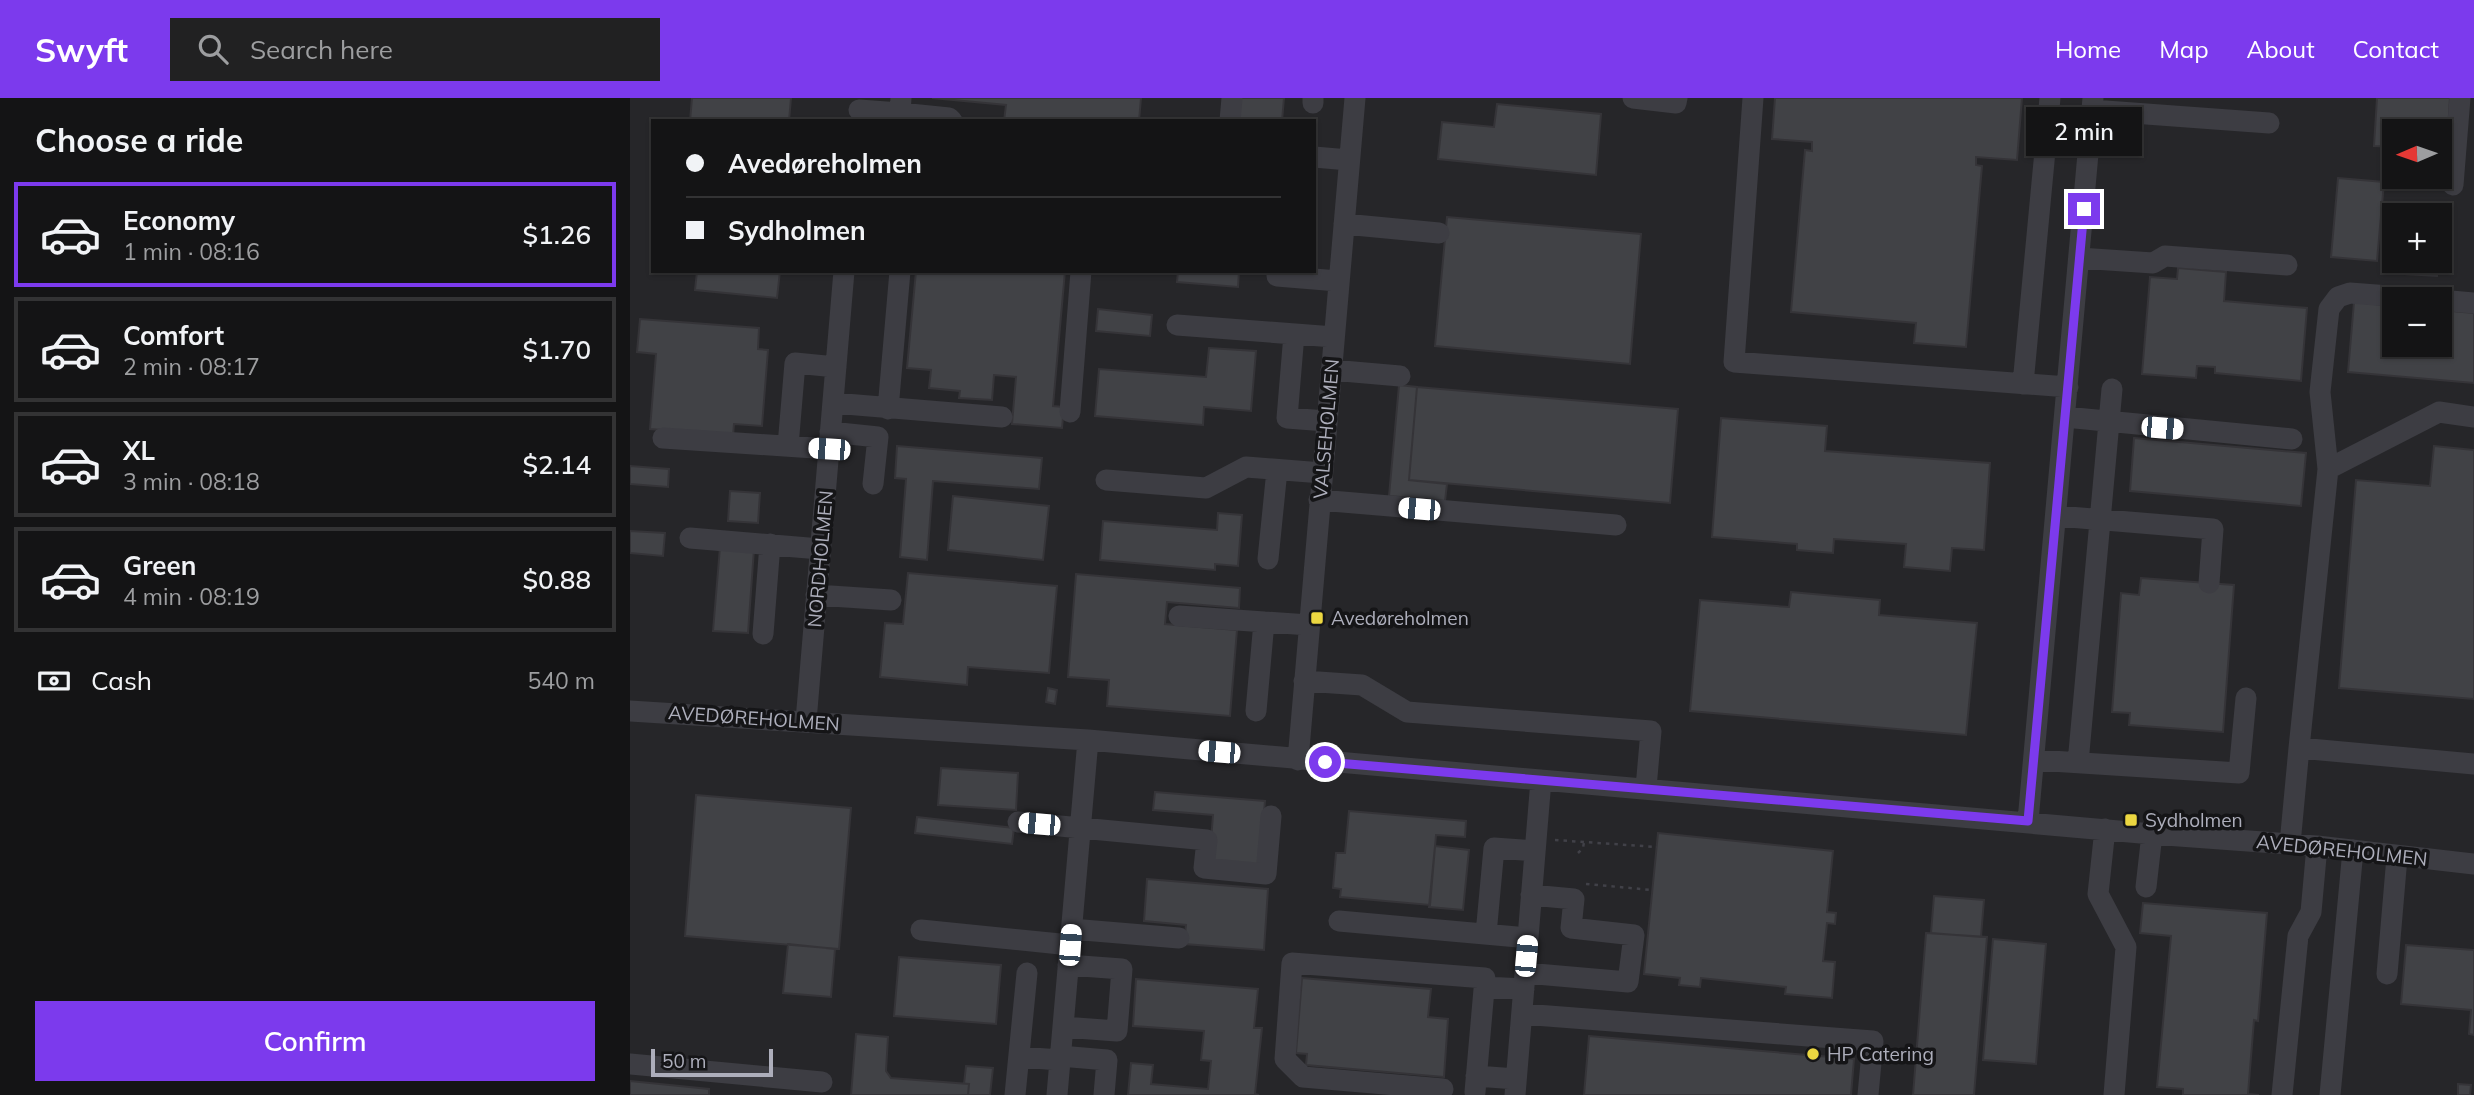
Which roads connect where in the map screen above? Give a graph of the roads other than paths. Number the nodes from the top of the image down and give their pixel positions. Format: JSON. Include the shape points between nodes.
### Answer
{"nodes":[{"id":1,"x":1232,"y":98,"type":"edge"},
{"id":2,"x":1354,"y":98,"type":"edge"},
{"id":3,"x":1633,"y":98,"type":"edge"},
{"id":4,"x":1677,"y":98,"type":"edge"},
{"id":5,"x":1753,"y":98,"type":"edge"},
{"id":6,"x":2050,"y":98,"type":"edge"},
{"id":7,"x":2460,"y":98,"type":"edge"},
{"id":8,"x":2093,"y":104,"type":"edge"},
{"id":9,"x":901,"y":106,"type":"edge"},
{"id":10,"x":859,"y":110,"type":"edge"},
{"id":11,"x":950,"y":119,"type":"edge"},
{"id":12,"x":1230,"y":119,"type":"edge"},
{"id":13,"x":2269,"y":123,"type":"dead end"},
{"id":14,"x":1316,"y":157,"type":"edge"},
{"id":15,"x":1349,"y":160,"type":"junction"},
{"id":16,"x":2454,"y":185,"type":"dead end"},
{"id":17,"x":1343,"y":224,"type":"junction"},
{"id":18,"x":1439,"y":233,"type":"dead end"},
{"id":19,"x":2079,"y":258,"type":"junction"},
{"id":20,"x":2287,"y":265,"type":"dead end"},
{"id":21,"x":844,"y":273,"type":"edge"},
{"id":22,"x":900,"y":273,"type":"edge"},
{"id":23,"x":1081,"y":273,"type":"edge"},
{"id":24,"x":1277,"y":276,"type":"dead end"},
{"id":25,"x":1338,"y":281,"type":"junction"},
{"id":26,"x":2382,"y":295,"type":"edge"},
{"id":27,"x":2452,"y":301,"type":"edge"},
{"id":28,"x":2474,"y":303,"type":"edge"},
{"id":29,"x":1177,"y":325,"type":"dead end"},
{"id":30,"x":1294,"y":334,"type":"junction"},
{"id":31,"x":1334,"y":337,"type":"junction"},
{"id":32,"x":836,"y":367,"type":"junction"},
{"id":33,"x":1331,"y":370,"type":"junction"},
{"id":34,"x":1400,"y":376,"type":"dead end"},
{"id":35,"x":2023,"y":384,"type":"junction"},
{"id":36,"x":2068,"y":387,"type":"junction"},
{"id":37,"x":2112,"y":390,"type":"dead end"},
{"id":38,"x":833,"y":403,"type":"junction"},
{"id":39,"x":888,"y":409,"type":"junction"},
{"id":40,"x":1070,"y":412,"type":"dead end"},
{"id":41,"x":1002,"y":417,"type":"dead end"},
{"id":42,"x":2065,"y":417,"type":"junction"},
{"id":43,"x":2474,"y":417,"type":"edge"},
{"id":44,"x":1326,"y":421,"type":"junction"},
{"id":45,"x":2109,"y":422,"type":"junction"},
{"id":46,"x":663,"y":438,"type":"dead end"},
{"id":47,"x":2292,"y":439,"type":"dead end"},
{"id":48,"x":830,"y":441,"type":"junction"},
{"id":49,"x":788,"y":446,"type":"junction"},
{"id":50,"x":2328,"y":469,"type":"junction"},
{"id":51,"x":1277,"y":470,"type":"junction"},
{"id":52,"x":1322,"y":473,"type":"junction"},
{"id":53,"x":1106,"y":480,"type":"dead end"},
{"id":54,"x":873,"y":484,"type":"dead end"},
{"id":55,"x":1320,"y":500,"type":"junction"},
{"id":56,"x":2057,"y":516,"type":"junction"},
{"id":57,"x":2100,"y":520,"type":"junction"},
{"id":58,"x":1616,"y":525,"type":"dead end"},
{"id":59,"x":690,"y":538,"type":"dead end"},
{"id":60,"x":770,"y":544,"type":"junction"},
{"id":61,"x":820,"y":549,"type":"junction"},
{"id":62,"x":1268,"y":559,"type":"dead end"},
{"id":63,"x":2209,"y":583,"type":"dead end"},
{"id":64,"x":816,"y":595,"type":"junction"},
{"id":65,"x":891,"y":600,"type":"dead end"},
{"id":66,"x":1179,"y":616,"type":"dead end"},
{"id":67,"x":1264,"y":622,"type":"junction"},
{"id":68,"x":1309,"y":625,"type":"junction"},
{"id":69,"x":763,"y":634,"type":"dead end"},
{"id":70,"x":1304,"y":681,"type":"junction"},
{"id":71,"x":2246,"y":698,"type":"dead end"},
{"id":72,"x":630,"y":711,"type":"edge"},
{"id":73,"x":1256,"y":711,"type":"dead end"},
{"id":74,"x":806,"y":721,"type":"junction"},
{"id":75,"x":1088,"y":740,"type":"junction"},
{"id":76,"x":2299,"y":748,"type":"junction"},
{"id":77,"x":1298,"y":760,"type":"junction"},
{"id":78,"x":2035,"y":760,"type":"junction"},
{"id":79,"x":2078,"y":763,"type":"junction"},
{"id":80,"x":2474,"y":764,"type":"edge"},
{"id":81,"x":1541,"y":780,"type":"junction"},
{"id":82,"x":1646,"y":788,"type":"junction"},
{"id":83,"x":1271,"y":816,"type":"dead end"},
{"id":84,"x":2028,"y":821,"type":"junction"},
{"id":85,"x":1018,"y":822,"type":"dead end"},
{"id":86,"x":1080,"y":828,"type":"junction"},
{"id":87,"x":2105,"y":829,"type":"junction"},
{"id":88,"x":2152,"y":834,"type":"junction"},
{"id":89,"x":2290,"y":844,"type":"junction"},
{"id":90,"x":1536,"y":845,"type":"junction"},
{"id":91,"x":2317,"y":846,"type":"junction"},
{"id":92,"x":2353,"y":850,"type":"junction"},
{"id":93,"x":2397,"y":857,"type":"junction"},
{"id":94,"x":2474,"y":864,"type":"edge"},
{"id":95,"x":2146,"y":887,"type":"dead end"},
{"id":96,"x":1531,"y":895,"type":"junction"},
{"id":97,"x":1339,"y":921,"type":"dead end"},
{"id":98,"x":921,"y":930,"type":"dead end"},
{"id":99,"x":1486,"y":934,"type":"junction"},
{"id":100,"x":1179,"y":938,"type":"dead end"},
{"id":101,"x":1528,"y":939,"type":"junction"},
{"id":102,"x":1070,"y":946,"type":"junction"},
{"id":103,"x":1027,"y":973,"type":"dead end"},
{"id":104,"x":2387,"y":974,"type":"dead end"},
{"id":105,"x":1524,"y":981,"type":"junction"},
{"id":106,"x":1484,"y":986,"type":"junction"},
{"id":107,"x":1522,"y":1014,"type":"junction"},
{"id":108,"x":1063,"y":1027,"type":"junction"},
{"id":109,"x":1019,"y":1057,"type":"junction"},
{"id":110,"x":1060,"y":1058,"type":"junction"},
{"id":111,"x":630,"y":1064,"type":"edge"},
{"id":112,"x":822,"y":1082,"type":"dead end"},
{"id":113,"x":771,"y":1086,"type":"edge"},
{"id":114,"x":1516,"y":1087,"type":"edge"},
{"id":115,"x":1443,"y":1089,"type":"dead end"},
{"id":116,"x":1015,"y":1095,"type":"edge"},
{"id":117,"x":1057,"y":1095,"type":"edge"},
{"id":118,"x":1104,"y":1095,"type":"edge"},
{"id":119,"x":1868,"y":1095,"type":"edge"},
{"id":120,"x":2114,"y":1095,"type":"edge"},
{"id":121,"x":2282,"y":1095,"type":"edge"},
{"id":122,"x":2330,"y":1095,"type":"edge"}],
"edges":[{"from":1,"to":12,"type":"street"},
{"from":2,"to":15,"type":"street","name":"VALSEHOLMEN"},
{"from":3,"to":4,"type":"street","via":[[1676,103]]},
{"from":5,"to":35,"type":"street","via":[[1734,362]]},
{"from":6,"to":35,"type":"street"},
{"from":7,"to":16,"type":"street"},
{"from":8,"to":13,"type":"street"},
{"from":8,"to":19,"type":"street"},
{"from":9,"to":10,"type":"street"},
{"from":9,"to":11,"type":"street"},
{"from":14,"to":15,"type":"street"},
{"from":15,"to":17,"type":"street","name":"VALSEHOLMEN"},
{"from":17,"to":18,"type":"street"},
{"from":17,"to":25,"type":"street","name":"VALSEHOLMEN"},
{"from":19,"to":20,"type":"street","via":[[2153,263],[2165,256]]},
{"from":19,"to":36,"type":"street"},
{"from":21,"to":32,"type":"street","name":"NORDHOLMEN"},
{"from":22,"to":39,"type":"street"},
{"from":23,"to":40,"type":"street"},
{"from":24,"to":25,"type":"street"},
{"from":25,"to":31,"type":"street","name":"VALSEHOLMEN"},
{"from":26,"to":50,"type":"street","via":[[2350,293],[2338,297],[2329,309],[2320,392]]},
{"from":27,"to":28,"type":"street"},
{"from":29,"to":30,"type":"street"},
{"from":30,"to":31,"type":"street"},
{"from":30,"to":44,"type":"street","via":[[1287,418]]},
{"from":31,"to":33,"type":"street","name":"VALSEHOLMEN"},
{"from":32,"to":38,"type":"street","name":"NORDHOLMEN"},
{"from":32,"to":49,"type":"street","via":[[795,363]]},
{"from":33,"to":34,"type":"street"},
{"from":33,"to":44,"type":"street","name":"VALSEHOLMEN"},
{"from":35,"to":36,"type":"street"},
{"from":36,"to":42,"type":"street"},
{"from":37,"to":45,"type":"street"},
{"from":38,"to":39,"type":"street"},
{"from":38,"to":48,"type":"street","name":"NORDHOLMEN"},
{"from":39,"to":41,"type":"street"},
{"from":42,"to":45,"type":"street"},
{"from":42,"to":56,"type":"street"},
{"from":43,"to":50,"type":"street","via":[[2439,412]]},
{"from":44,"to":52,"type":"street","name":"VALSEHOLMEN"},
{"from":45,"to":47,"type":"street"},
{"from":45,"to":57,"type":"street"},
{"from":46,"to":49,"type":"street"},
{"from":48,"to":49,"type":"street"},
{"from":48,"to":54,"type":"street","via":[[878,438]]},
{"from":48,"to":61,"type":"street","name":"NORDHOLMEN"},
{"from":50,"to":76,"type":"street"},
{"from":51,"to":52,"type":"street"},
{"from":51,"to":53,"type":"street","via":[[1246,467],[1206,488]]},
{"from":51,"to":62,"type":"street"},
{"from":52,"to":55,"type":"street","name":"VALSEHOLMEN"},
{"from":55,"to":58,"type":"street"},
{"from":55,"to":68,"type":"street","name":"VALSEHOLMEN"},
{"from":56,"to":57,"type":"street"},
{"from":56,"to":78,"type":"street"},
{"from":57,"to":63,"type":"street","via":[[2213,529]]},
{"from":57,"to":79,"type":"street"},
{"from":59,"to":60,"type":"street"},
{"from":60,"to":61,"type":"street"},
{"from":60,"to":69,"type":"street"},
{"from":61,"to":64,"type":"street","name":"NORDHOLMEN"},
{"from":64,"to":65,"type":"street"},
{"from":64,"to":74,"type":"street","name":"NORDHOLMEN"},
{"from":66,"to":67,"type":"street"},
{"from":67,"to":68,"type":"street"},
{"from":67,"to":73,"type":"street"},
{"from":68,"to":70,"type":"street","name":"VALSEHOLMEN"},
{"from":70,"to":77,"type":"street","name":"VALSEHOLMEN"},
{"from":70,"to":82,"type":"street","via":[[1362,685],[1407,712],[1651,731]]},
{"from":71,"to":79,"type":"street","via":[[2239,773]]},
{"from":72,"to":74,"type":"street","name":"AVEDØREHOLMEN"},
{"from":74,"to":75,"type":"street","name":"AVEDØREHOLMEN"},
{"from":75,"to":77,"type":"street","name":"AVEDØREHOLMEN"},
{"from":75,"to":86,"type":"street"},
{"from":76,"to":80,"type":"street"},
{"from":76,"to":89,"type":"street"},
{"from":77,"to":81,"type":"street","name":"AVEDØREHOLMEN"},
{"from":78,"to":79,"type":"street"},
{"from":78,"to":84,"type":"street"},
{"from":81,"to":82,"type":"street","name":"AVEDØREHOLMEN"},
{"from":81,"to":90,"type":"street"},
{"from":82,"to":84,"type":"street","name":"AVEDØREHOLMEN"},
{"from":83,"to":86,"type":"street","via":[[1266,874],[1205,868],[1207,840]]},
{"from":84,"to":87,"type":"street","name":"AVEDØREHOLMEN"},
{"from":85,"to":86,"type":"street"},
{"from":86,"to":102,"type":"street"},
{"from":87,"to":88,"type":"street","name":"AVEDØREHOLMEN"},
{"from":87,"to":120,"type":"street","via":[[2098,894],[2126,947]]},
{"from":88,"to":89,"type":"street","name":"AVEDØREHOLMEN"},
{"from":88,"to":95,"type":"street"},
{"from":89,"to":91,"type":"street","name":"AVEDØREHOLMEN"},
{"from":90,"to":96,"type":"street"},
{"from":90,"to":99,"type":"street","via":[[1494,848]]},
{"from":91,"to":92,"type":"street","name":"AVEDØREHOLMEN"},
{"from":91,"to":121,"type":"street","via":[[2311,912],[2298,936]]},
{"from":92,"to":93,"type":"street","name":"AVEDØREHOLMEN"},
{"from":92,"to":122,"type":"street"},
{"from":93,"to":94,"type":"street","name":"AVEDØREHOLMEN"},
{"from":93,"to":104,"type":"street"},
{"from":96,"to":101,"type":"street"},
{"from":96,"to":105,"type":"street","via":[[1574,899],[1571,929],[1634,934],[1628,982]]},
{"from":97,"to":99,"type":"street"},
{"from":98,"to":102,"type":"street"},
{"from":99,"to":101,"type":"street"},
{"from":100,"to":102,"type":"street"},
{"from":101,"to":105,"type":"street"},
{"from":102,"to":108,"type":"street"},
{"from":102,"to":108,"type":"street","via":[[1122,969],[1117,1031]]},
{"from":103,"to":109,"type":"street"},
{"from":105,"to":106,"type":"street"},
{"from":105,"to":107,"type":"street"},
{"from":106,"to":114,"type":"street","via":[[1475,1084]]},
{"from":106,"to":115,"type":"street","via":[[1485,978],[1293,963],[1285,1059],[1303,1077]]},
{"from":107,"to":114,"type":"street"},
{"from":107,"to":119,"type":"street","via":[[1873,1041]]},
{"from":108,"to":110,"type":"street"},
{"from":109,"to":110,"type":"street"},
{"from":109,"to":116,"type":"street"},
{"from":110,"to":117,"type":"street"},
{"from":110,"to":118,"type":"street","via":[[1107,1060]]},
{"from":111,"to":113,"type":"street"},
{"from":112,"to":113,"type":"street"}]}
